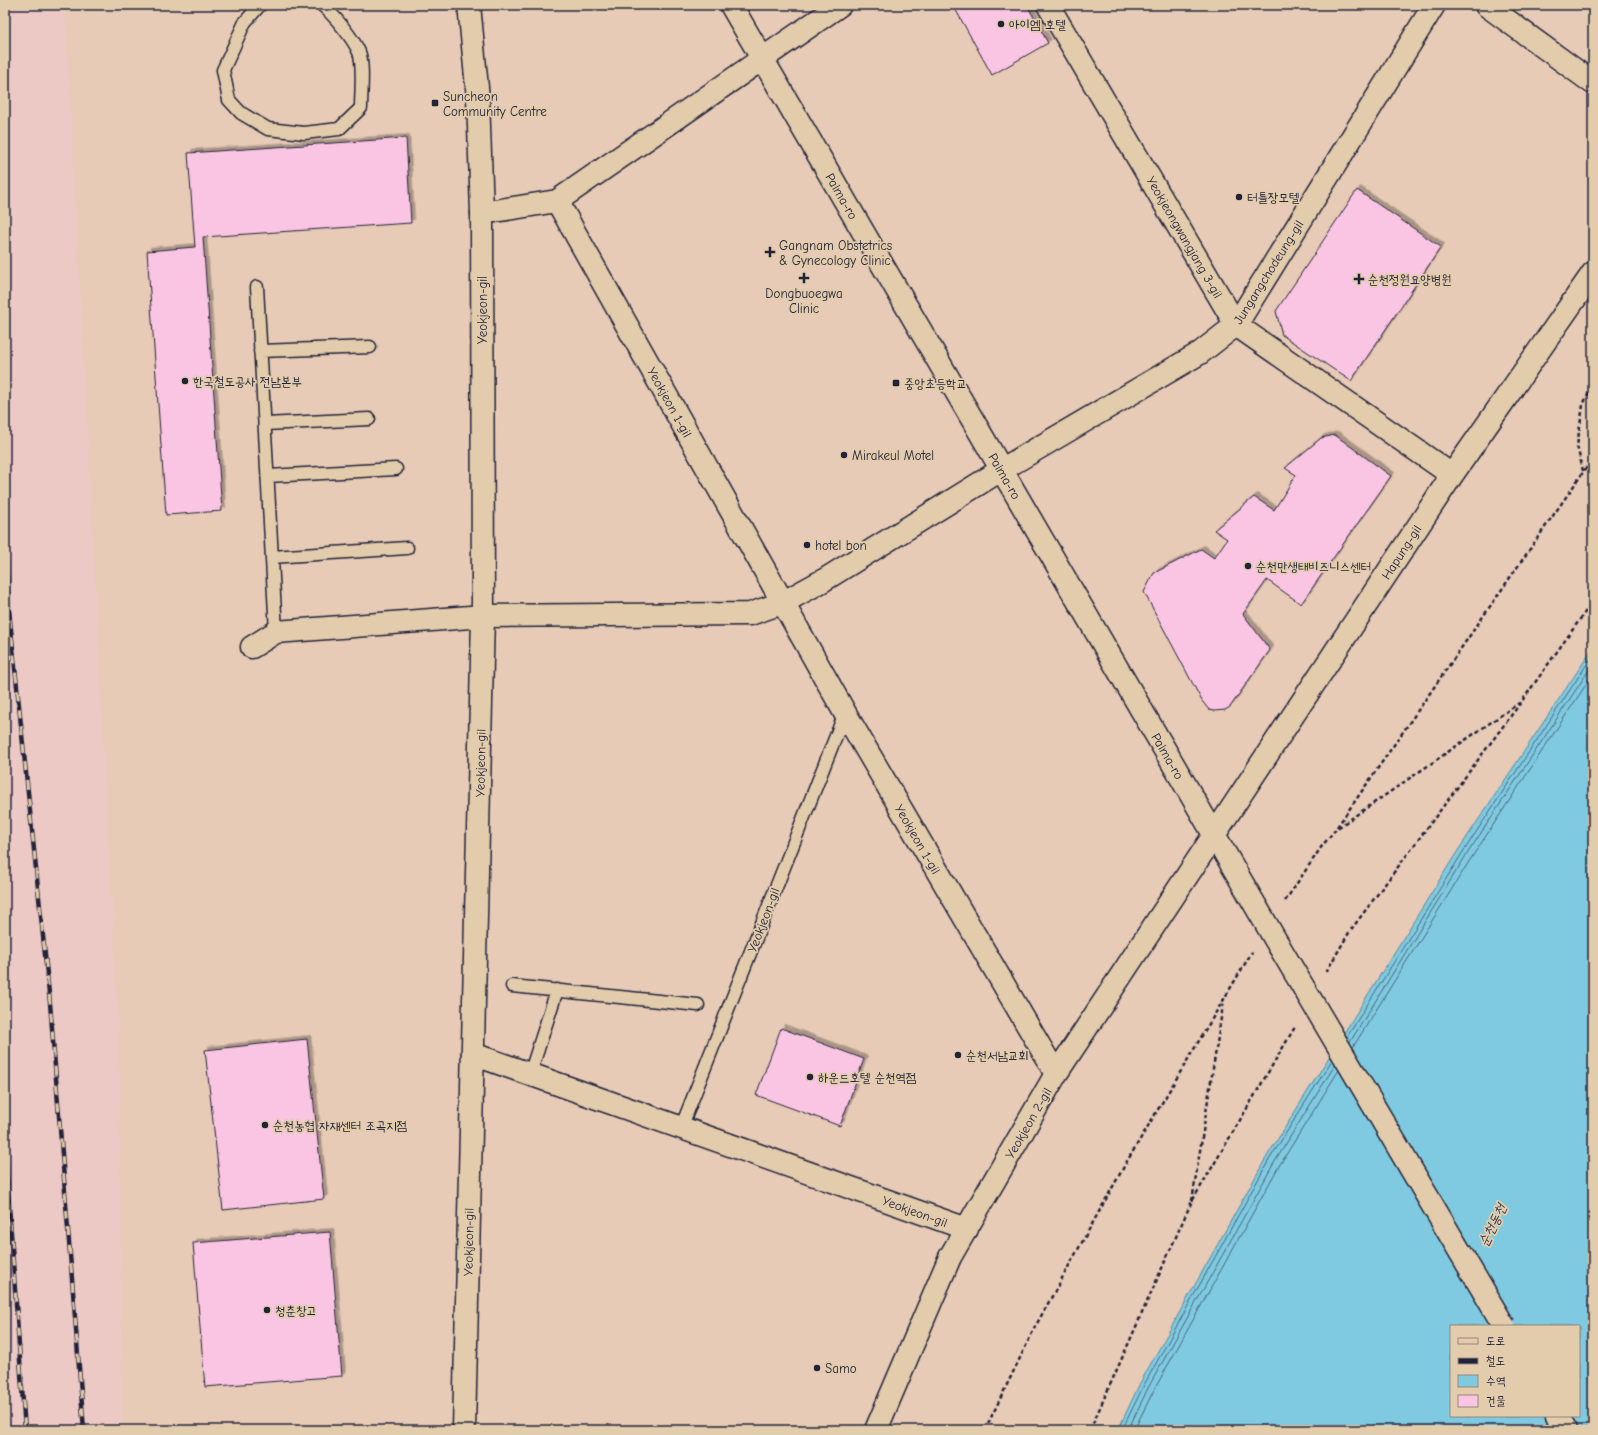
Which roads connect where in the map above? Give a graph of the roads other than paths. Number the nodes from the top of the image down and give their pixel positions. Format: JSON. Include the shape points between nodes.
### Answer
{"nodes":[{"id":1,"x":260,"y":5,"type":"edge"},
{"id":2,"x":322,"y":5,"type":"edge"},
{"id":3,"x":469,"y":5,"type":"edge"},
{"id":4,"x":731,"y":5,"type":"edge"},
{"id":5,"x":840,"y":5,"type":"edge"},
{"id":6,"x":1048,"y":5,"type":"edge"},
{"id":7,"x":1434,"y":5,"type":"edge"},
{"id":8,"x":1486,"y":5,"type":"edge"},
{"id":9,"x":762,"y":58,"type":"junction"},
{"id":10,"x":1593,"y":83,"type":"edge"},
{"id":11,"x":557,"y":201,"type":"junction"},
{"id":12,"x":482,"y":213,"type":"junction"},
{"id":13,"x":1593,"y":273,"type":"edge"},
{"id":14,"x":257,"y":287,"type":"dead end"},
{"id":15,"x":1236,"y":325,"type":"junction"},
{"id":16,"x":370,"y":347,"type":"dead end"},
{"id":17,"x":260,"y":351,"type":"junction"},
{"id":18,"x":369,"y":419,"type":"dead end"},
{"id":19,"x":264,"y":424,"type":"junction"},
{"id":20,"x":396,"y":469,"type":"dead end"},
{"id":21,"x":1001,"y":470,"type":"junction"},
{"id":22,"x":1452,"y":474,"type":"junction"},
{"id":23,"x":268,"y":476,"type":"junction"},
{"id":24,"x":407,"y":548,"type":"dead end"},
{"id":25,"x":272,"y":557,"type":"junction"},
{"id":26,"x":782,"y":603,"type":"junction"},
{"id":27,"x":483,"y":616,"type":"junction"},
{"id":28,"x":276,"y":632,"type":"junction"},
{"id":29,"x":252,"y":647,"type":"dead end"},
{"id":30,"x":844,"y":713,"type":"junction"},
{"id":31,"x":1214,"y":835,"type":"junction"},
{"id":32,"x":512,"y":986,"type":"dead end"},
{"id":33,"x":557,"y":990,"type":"junction"},
{"id":34,"x":698,"y":1006,"type":"dead end"},
{"id":35,"x":473,"y":1054,"type":"junction"},
{"id":36,"x":530,"y":1074,"type":"junction"},
{"id":37,"x":1056,"y":1074,"type":"junction"},
{"id":38,"x":682,"y":1128,"type":"junction"},
{"id":39,"x":967,"y":1229,"type":"junction"},
{"id":40,"x":1503,"y":1325,"type":"edge"},
{"id":41,"x":1558,"y":1417,"type":"edge"},
{"id":42,"x":464,"y":1430,"type":"edge"},
{"id":43,"x":876,"y":1430,"type":"edge"},
{"id":44,"x":1566,"y":1430,"type":"edge"}],
"edges":[{"from":1,"to":2,"type":"lane","via":[[245,22],[223,70],[229,100],[241,113],[268,129],[304,133],[339,129],[360,108],[362,81],[359,52],[333,14]]},
{"from":3,"to":12,"type":"street","name":"Yeokjeon-gil","via":[[478,98]]},
{"from":4,"to":9,"type":"street","name":"Palma-ro"},
{"from":5,"to":9,"type":"street"},
{"from":6,"to":15,"type":"street","name":"Yeokjeongwangjang 3-gil"},
{"from":7,"to":15,"type":"street","name":"Jungangchodeung-gil"},
{"from":8,"to":10,"type":"street"},
{"from":9,"to":11,"type":"street"},
{"from":9,"to":21,"type":"street","name":"Palma-ro"},
{"from":11,"to":12,"type":"street"},
{"from":11,"to":26,"type":"street","name":"Yeokjeon 1-gil"},
{"from":12,"to":27,"type":"street","name":"Yeokjeon-gil"},
{"from":13,"to":22,"type":"street","name":"Hapung-gil"},
{"from":14,"to":17,"type":"lane"},
{"from":15,"to":21,"type":"street","name":"Jungangchodeung-gil","via":[[1200,353]]},
{"from":15,"to":22,"type":"street","name":"Yeokjeongwangjang 3-gil"},
{"from":16,"to":17,"type":"lane"},
{"from":17,"to":19,"type":"lane"},
{"from":18,"to":19,"type":"lane"},
{"from":19,"to":23,"type":"lane"},
{"from":20,"to":23,"type":"lane"},
{"from":21,"to":26,"type":"street","via":[[824,580]]},
{"from":21,"to":31,"type":"street","name":"Palma-ro"},
{"from":22,"to":31,"type":"street","name":"Hapung-gil"},
{"from":23,"to":25,"type":"lane"},
{"from":24,"to":25,"type":"lane"},
{"from":25,"to":28,"type":"lane"},
{"from":26,"to":27,"type":"street","via":[[750,614]]},
{"from":26,"to":30,"type":"street","name":"Yeokjeon 1-gil"},
{"from":27,"to":28,"type":"street"},
{"from":27,"to":35,"type":"street","name":"Yeokjeon-gil"},
{"from":28,"to":29,"type":"street"},
{"from":30,"to":37,"type":"street","name":"Yeokjeon 1-gil"},
{"from":30,"to":38,"type":"lane","name":"Yeokjeon-gil"},
{"from":31,"to":37,"type":"street","name":"Yeokjeon 2-gil"},
{"from":31,"to":40,"type":"street","name":"Palma-ro","bridge":true},
{"from":32,"to":33,"type":"lane"},
{"from":33,"to":34,"type":"lane"},
{"from":33,"to":36,"type":"lane"},
{"from":35,"to":36,"type":"street","name":"Yeokjeon-gil"},
{"from":35,"to":42,"type":"street","name":"Yeokjeon-gil"},
{"from":36,"to":38,"type":"street","name":"Yeokjeon-gil"},
{"from":37,"to":39,"type":"street","name":"Yeokjeon 2-gil"},
{"from":38,"to":39,"type":"street","name":"Yeokjeon-gil"},
{"from":39,"to":43,"type":"street","name":"Yeokjeon 2-gil","via":[[950,1257]]},
{"from":41,"to":44,"type":"street"}]}
